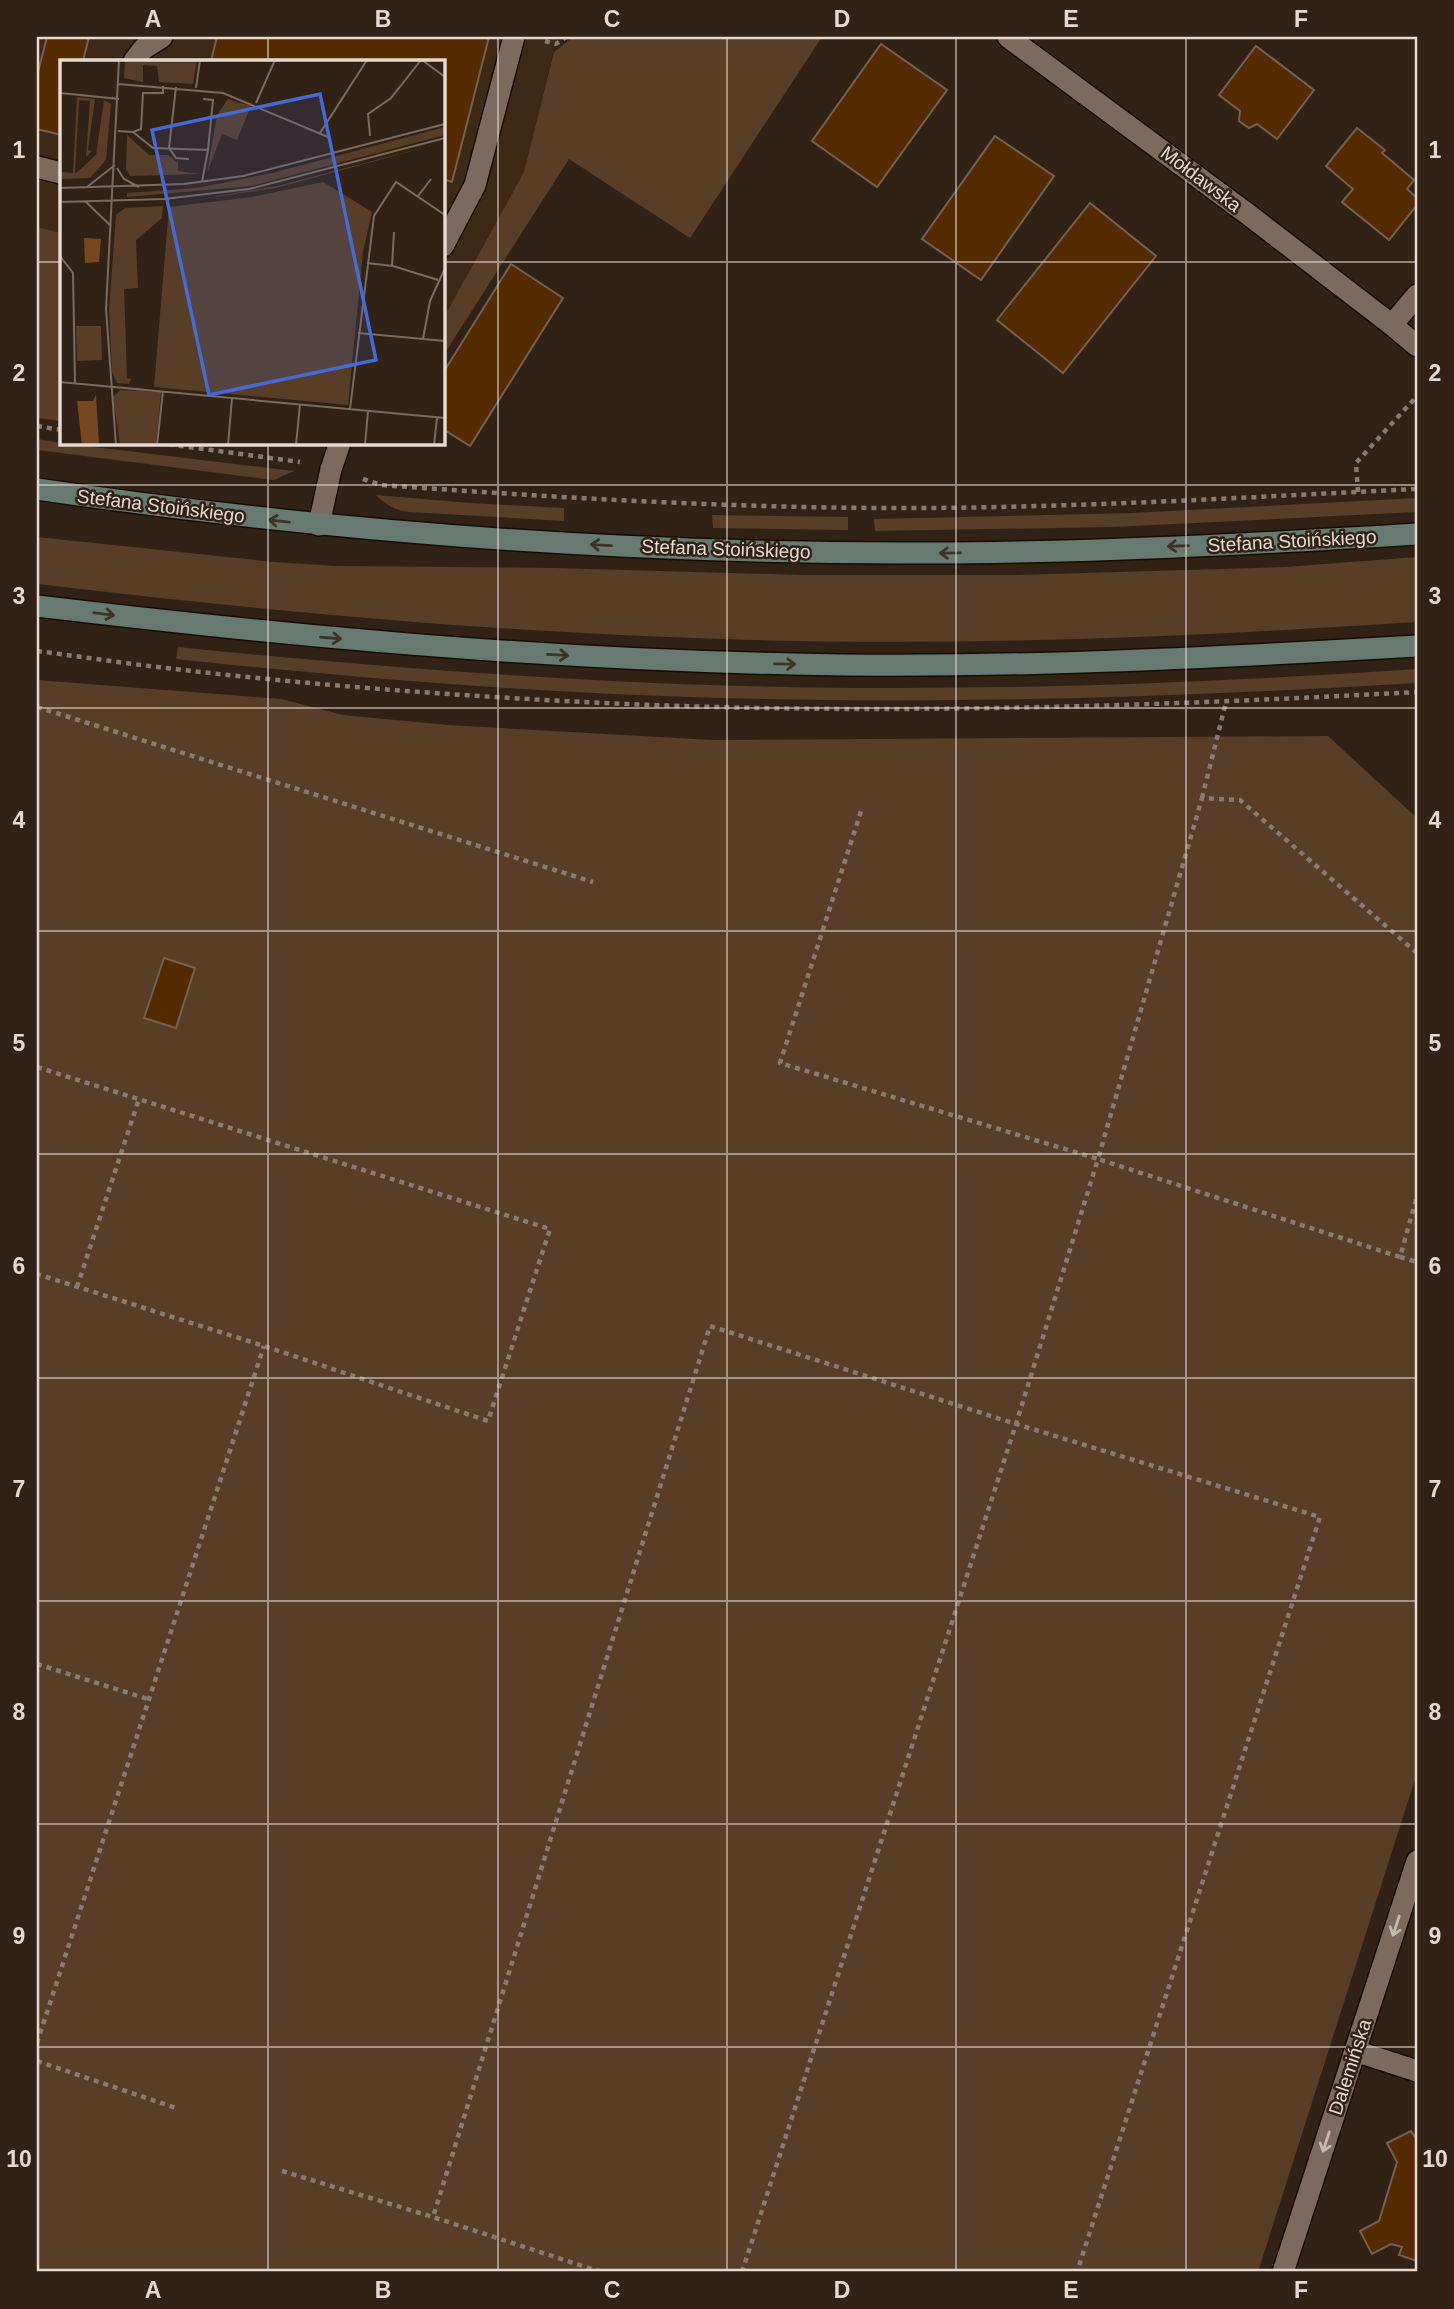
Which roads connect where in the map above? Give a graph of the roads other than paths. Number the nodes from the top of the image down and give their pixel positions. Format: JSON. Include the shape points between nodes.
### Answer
{"nodes":[{"id":1,"x":162,"y":37,"type":"edge"},
{"id":2,"x":514,"y":37,"type":"edge"},
{"id":3,"x":1008,"y":37,"type":"edge"},
{"id":4,"x":135,"y":60,"type":"edge"},
{"id":5,"x":37,"y":167,"type":"edge"},
{"id":6,"x":60,"y":173,"type":"edge"},
{"id":7,"x":444,"y":245,"type":"edge"},
{"id":8,"x":1417,"y":295,"type":"edge"},
{"id":9,"x":1392,"y":325,"type":"junction"},
{"id":10,"x":1417,"y":346,"type":"edge"},
{"id":11,"x":340,"y":444,"type":"edge"},
{"id":12,"x":37,"y":489,"type":"edge"},
{"id":13,"x":319,"y":525,"type":"junction"},
{"id":14,"x":1417,"y":534,"type":"edge"},
{"id":15,"x":37,"y":606,"type":"edge"},
{"id":16,"x":1417,"y":646,"type":"edge"},
{"id":17,"x":1417,"y":1861,"type":"edge"},
{"id":18,"x":1355,"y":2051,"type":"junction"},
{"id":19,"x":1417,"y":2071,"type":"edge"},
{"id":20,"x":1283,"y":2272,"type":"edge"}],
"edges":[{"from":1,"to":4,"type":"street"},
{"from":2,"to":7,"type":"street","via":[[475,185]]},
{"from":3,"to":9,"type":"street","name":"Mołdawska"},
{"from":5,"to":6,"type":"street"},
{"from":8,"to":9,"type":"street"},
{"from":9,"to":10,"type":"street","name":"Mołdawska"},
{"from":11,"to":13,"type":"street"},
{"from":13,"to":12,"type":"street","name":"Stefana Stoińskiego","one_way":true},
{"from":14,"to":13,"type":"street","name":"Stefana Stoińskiego","one_way":true,"via":[[925,553],[586,545]]},
{"from":15,"to":16,"type":"street","one_way":true,"via":[[414,646],[701,662],[973,665]]},
{"from":17,"to":18,"type":"street","name":"Dalemińska","one_way":true},
{"from":18,"to":19,"type":"street"},
{"from":18,"to":20,"type":"street","name":"Dalemińska","one_way":true}]}
